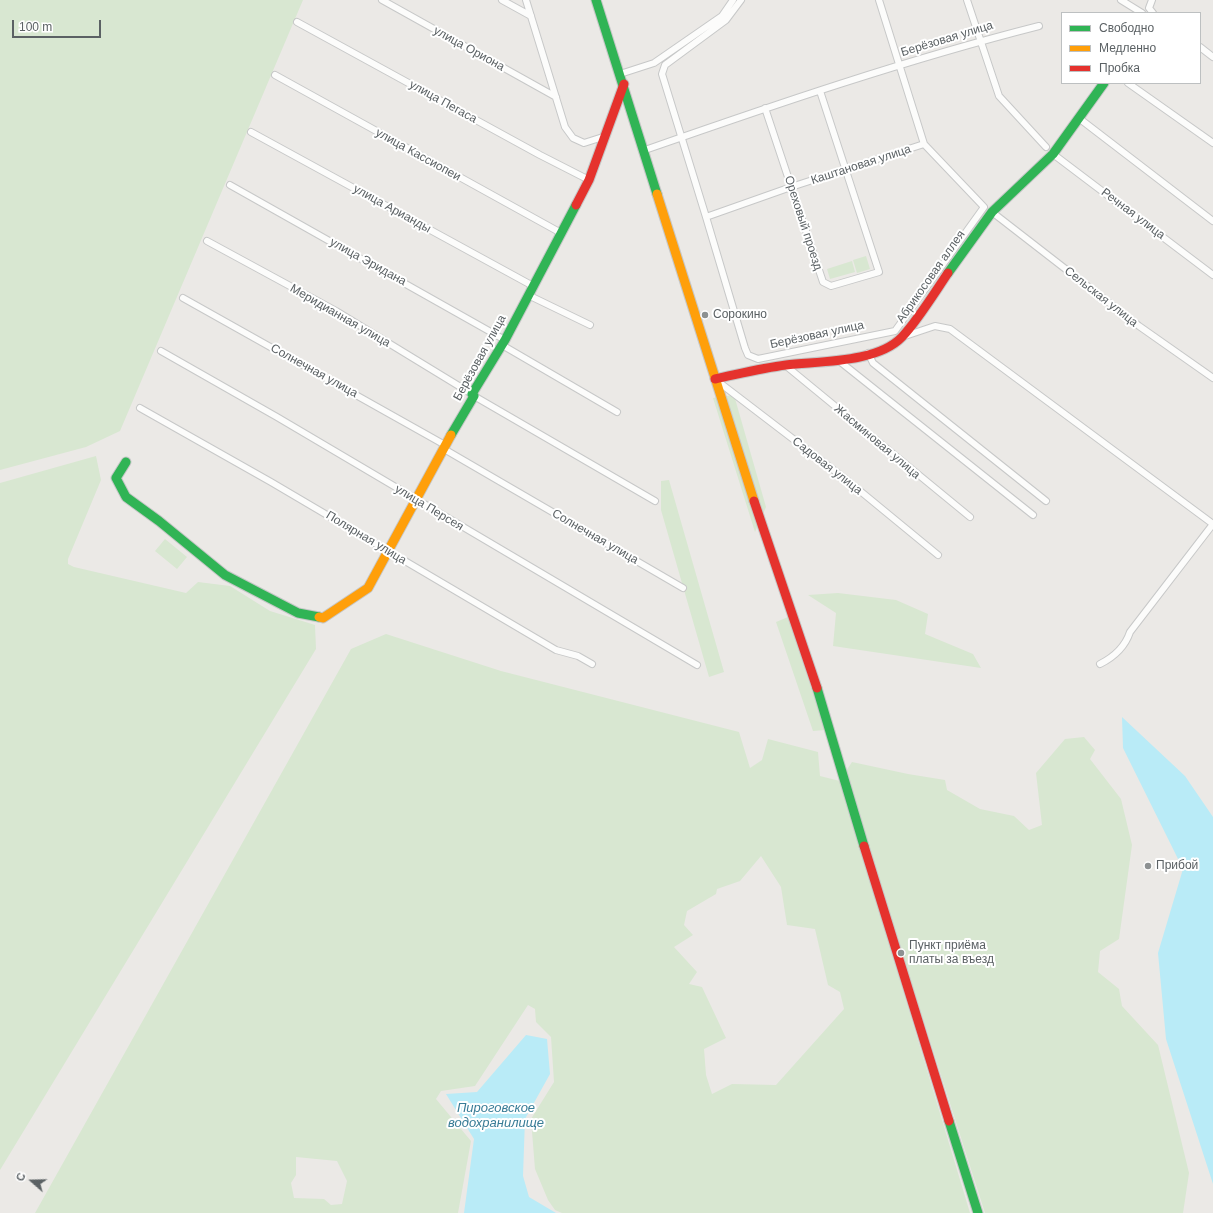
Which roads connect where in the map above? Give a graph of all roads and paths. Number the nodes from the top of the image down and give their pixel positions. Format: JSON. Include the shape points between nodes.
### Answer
{"nodes":[{"id":1,"x":382,"y":0,"type":"edge"},
{"id":2,"x":502,"y":0,"type":"edge"},
{"id":3,"x":526,"y":0,"type":"edge"},
{"id":4,"x":596,"y":0,"type":"edge"},
{"id":5,"x":733,"y":0,"type":"edge"},
{"id":6,"x":740,"y":0,"type":"edge"},
{"id":7,"x":879,"y":0,"type":"edge"},
{"id":8,"x":967,"y":0,"type":"edge"},
{"id":9,"x":1121,"y":0,"type":"edge"},
{"id":10,"x":1152,"y":0,"type":"edge"},
{"id":11,"x":1140,"y":12,"type":"edge"},
{"id":12,"x":1153,"y":12,"type":"edge"},
{"id":13,"x":531,"y":16,"type":"junction"},
{"id":14,"x":297,"y":22,"type":"dead end"},
{"id":15,"x":1039,"y":26,"type":"dead end"},
{"id":16,"x":981,"y":41,"type":"junction"},
{"id":17,"x":1201,"y":48,"type":"edge"},
{"id":18,"x":1213,"y":57,"type":"edge"},
{"id":19,"x":901,"y":66,"type":"junction"},
{"id":20,"x":620,"y":74,"type":"junction"},
{"id":21,"x":275,"y":75,"type":"dead end"},
{"id":22,"x":624,"y":84,"type":"junction"},
{"id":23,"x":1103,"y":84,"type":"edge"},
{"id":24,"x":1129,"y":84,"type":"edge"},
{"id":25,"x":820,"y":91,"type":"junction"},
{"id":26,"x":556,"y":97,"type":"junction"},
{"id":27,"x":765,"y":108,"type":"junction"},
{"id":28,"x":1080,"y":119,"type":"junction"},
{"id":29,"x":251,"y":132,"type":"dead end"},
{"id":30,"x":606,"y":136,"type":"junction"},
{"id":31,"x":681,"y":138,"type":"junction"},
{"id":32,"x":1213,"y":143,"type":"edge"},
{"id":33,"x":924,"y":144,"type":"junction"},
{"id":34,"x":1046,"y":147,"type":"dead end"},
{"id":35,"x":645,"y":150,"type":"junction"},
{"id":36,"x":1053,"y":154,"type":"junction"},
{"id":37,"x":845,"y":170,"type":"junction"},
{"id":38,"x":590,"y":180,"type":"junction"},
{"id":39,"x":230,"y":185,"type":"dead end"},
{"id":40,"x":791,"y":187,"type":"junction"},
{"id":41,"x":988,"y":209,"type":"junction"},
{"id":42,"x":706,"y":217,"type":"junction"},
{"id":43,"x":1213,"y":221,"type":"edge"},
{"id":44,"x":561,"y":233,"type":"junction"},
{"id":45,"x":207,"y":241,"type":"dead end"},
{"id":46,"x":1213,"y":275,"type":"edge"},
{"id":47,"x":533,"y":286,"type":"junction"},
{"id":48,"x":528,"y":295,"type":"junction"},
{"id":49,"x":183,"y":298,"type":"dead end"},
{"id":50,"x":590,"y":325,"type":"dead end"},
{"id":51,"x":902,"y":337,"type":"junction"},
{"id":52,"x":504,"y":342,"type":"junction"},
{"id":53,"x":161,"y":351,"type":"dead end"},
{"id":54,"x":868,"y":353,"type":"junction"},
{"id":55,"x":838,"y":360,"type":"junction"},
{"id":56,"x":785,"y":365,"type":"junction"},
{"id":57,"x":1213,"y":378,"type":"edge"},
{"id":58,"x":715,"y":379,"type":"junction"},
{"id":59,"x":473,"y":395,"type":"junction"},
{"id":60,"x":140,"y":408,"type":"dead end"},
{"id":61,"x":617,"y":412,"type":"dead end"},
{"id":62,"x":445,"y":447,"type":"junction"},
{"id":63,"x":126,"y":462,"type":"dead end"},
{"id":64,"x":415,"y":500,"type":"junction"},
{"id":65,"x":1046,"y":500,"type":"dead end"},
{"id":66,"x":655,"y":501,"type":"dead end"},
{"id":67,"x":1033,"y":515,"type":"dead end"},
{"id":68,"x":970,"y":517,"type":"dead end"},
{"id":69,"x":1213,"y":524,"type":"edge"},
{"id":70,"x":388,"y":550,"type":"junction"},
{"id":71,"x":938,"y":554,"type":"dead end"},
{"id":72,"x":683,"y":588,"type":"dead end"},
{"id":73,"x":592,"y":664,"type":"dead end"},
{"id":74,"x":1100,"y":664,"type":"dead end"},
{"id":75,"x":696,"y":665,"type":"dead end"},
{"id":76,"x":978,"y":1213,"type":"edge"}],
"edges":[{"from":1,"to":26,"type":"street","name":"улица Ориона"},
{"from":2,"to":13,"type":"street"},
{"from":3,"to":13,"type":"street"},
{"from":4,"to":20,"type":"street"},
{"from":5,"to":20,"type":"street","via":[[722,16],[654,63]]},
{"from":6,"to":31,"type":"street","name":"Берёзовая улица","via":[[726,20],[665,65],[662,74]]},
{"from":7,"to":19,"type":"street"},
{"from":8,"to":16,"type":"street"},
{"from":9,"to":11,"type":"street"},
{"from":10,"to":12,"type":"street","via":[[1149,8]]},
{"from":13,"to":26,"type":"street"},
{"from":14,"to":38,"type":"street","name":"улица Пегаса"},
{"from":15,"to":16,"type":"street","name":"Берёзовая улица"},
{"from":16,"to":19,"type":"street","name":"Берёзовая улица"},
{"from":16,"to":34,"type":"street","via":[[999,96]]},
{"from":17,"to":18,"type":"street"},
{"from":19,"to":25,"type":"street","name":"Берёзовая улица"},
{"from":19,"to":33,"type":"street"},
{"from":20,"to":22,"type":"street"},
{"from":21,"to":44,"type":"street","name":"улица Кассиопеи"},
{"from":22,"to":30,"type":"street","name":"Берёзовая улица"},
{"from":22,"to":35,"type":"street"},
{"from":23,"to":28,"type":"street","name":"Абрикосовая аллея"},
{"from":24,"to":32,"type":"street"},
{"from":25,"to":27,"type":"street","name":"Берёзовая улица"},
{"from":25,"to":37,"type":"street"},
{"from":26,"to":30,"type":"street","via":[[565,127],[573,138],[584,143]]},
{"from":27,"to":31,"type":"street","name":"Берёзовая улица"},
{"from":27,"to":40,"type":"street","name":"Ореховый проезд"},
{"from":28,"to":36,"type":"street","name":"Абрикосовая аллея"},
{"from":28,"to":43,"type":"street"},
{"from":29,"to":47,"type":"street","name":"улица Арианды"},
{"from":30,"to":38,"type":"street","name":"Берёзовая улица"},
{"from":31,"to":35,"type":"street","name":"Берёзовая улица"},
{"from":31,"to":42,"type":"street","name":"Берёзовая улица"},
{"from":33,"to":37,"type":"street","name":"Каштановая улица"},
{"from":33,"to":41,"type":"street","name":"Сельская улица"},
{"from":35,"to":58,"type":"street"},
{"from":36,"to":41,"type":"street","name":"Абрикосовая аллея"},
{"from":36,"to":46,"type":"street","name":"Речная улица"},
{"from":37,"to":40,"type":"street","name":"Каштановая улица"},
{"from":37,"to":40,"type":"street","name":"Ореховый проезд","via":[[879,272],[831,286],[822,282]]},
{"from":38,"to":44,"type":"street","name":"Берёзовая улица"},
{"from":39,"to":52,"type":"street","name":"улица Эридана"},
{"from":40,"to":42,"type":"street","name":"Каштановая улица"},
{"from":41,"to":42,"type":"street","name":"Берёзовая улица","via":[[895,331],[758,359],[748,355],[745,348]]},
{"from":41,"to":51,"type":"street","name":"Абрикосовая аллея"},
{"from":41,"to":57,"type":"street","name":"Сельская улица","via":[[1139,326]]},
{"from":44,"to":47,"type":"street","name":"Берёзовая улица"},
{"from":45,"to":59,"type":"street","name":"Меридианная улица","via":[[336,312]]},
{"from":47,"to":48,"type":"street","name":"Берёзовая улица"},
{"from":48,"to":50,"type":"street"},
{"from":48,"to":52,"type":"street","name":"Берёзовая улица"},
{"from":49,"to":62,"type":"street","name":"Солнечная улица"},
{"from":51,"to":54,"type":"street","name":"Абрикосовая аллея","via":[[893,346]]},
{"from":51,"to":69,"type":"street","via":[[935,326],[950,329]]},
{"from":52,"to":59,"type":"street","name":"Берёзовая улица"},
{"from":52,"to":61,"type":"street","name":"улица Эридана"},
{"from":53,"to":64,"type":"street","name":"улица Персея"},
{"from":54,"to":55,"type":"street","name":"Абрикосовая аллея"},
{"from":54,"to":65,"type":"street","via":[[873,362]]},
{"from":55,"to":56,"type":"street","name":"Абрикосовая аллея"},
{"from":55,"to":67,"type":"street"},
{"from":56,"to":58,"type":"street","name":"Абрикосовая аллея"},
{"from":56,"to":68,"type":"street","name":"Жасминовая улица"},
{"from":58,"to":71,"type":"street","name":"Садовая улица"},
{"from":58,"to":76,"type":"street","via":[[771,555],[823,704],[838,762]]},
{"from":59,"to":62,"type":"street","name":"Берёзовая улица"},
{"from":59,"to":66,"type":"street","name":"Меридианная улица"},
{"from":60,"to":70,"type":"street","name":"Полярная улица"},
{"from":62,"to":64,"type":"street","name":"Берёзовая улица"},
{"from":62,"to":72,"type":"street","name":"Солнечная улица"},
{"from":63,"to":70,"type":"street","name":"Берёзовая улица","via":[[116,478],[126,497],[225,575],[298,613],[323,618],[353,601],[368,588]]},
{"from":64,"to":70,"type":"street","name":"Берёзовая улица"},
{"from":64,"to":75,"type":"street","name":"улица Персея"},
{"from":69,"to":74,"type":"street","via":[[1130,632],[1116,655]]},
{"from":70,"to":73,"type":"street","name":"Полярная улица","via":[[556,650],[578,656]]}]}
